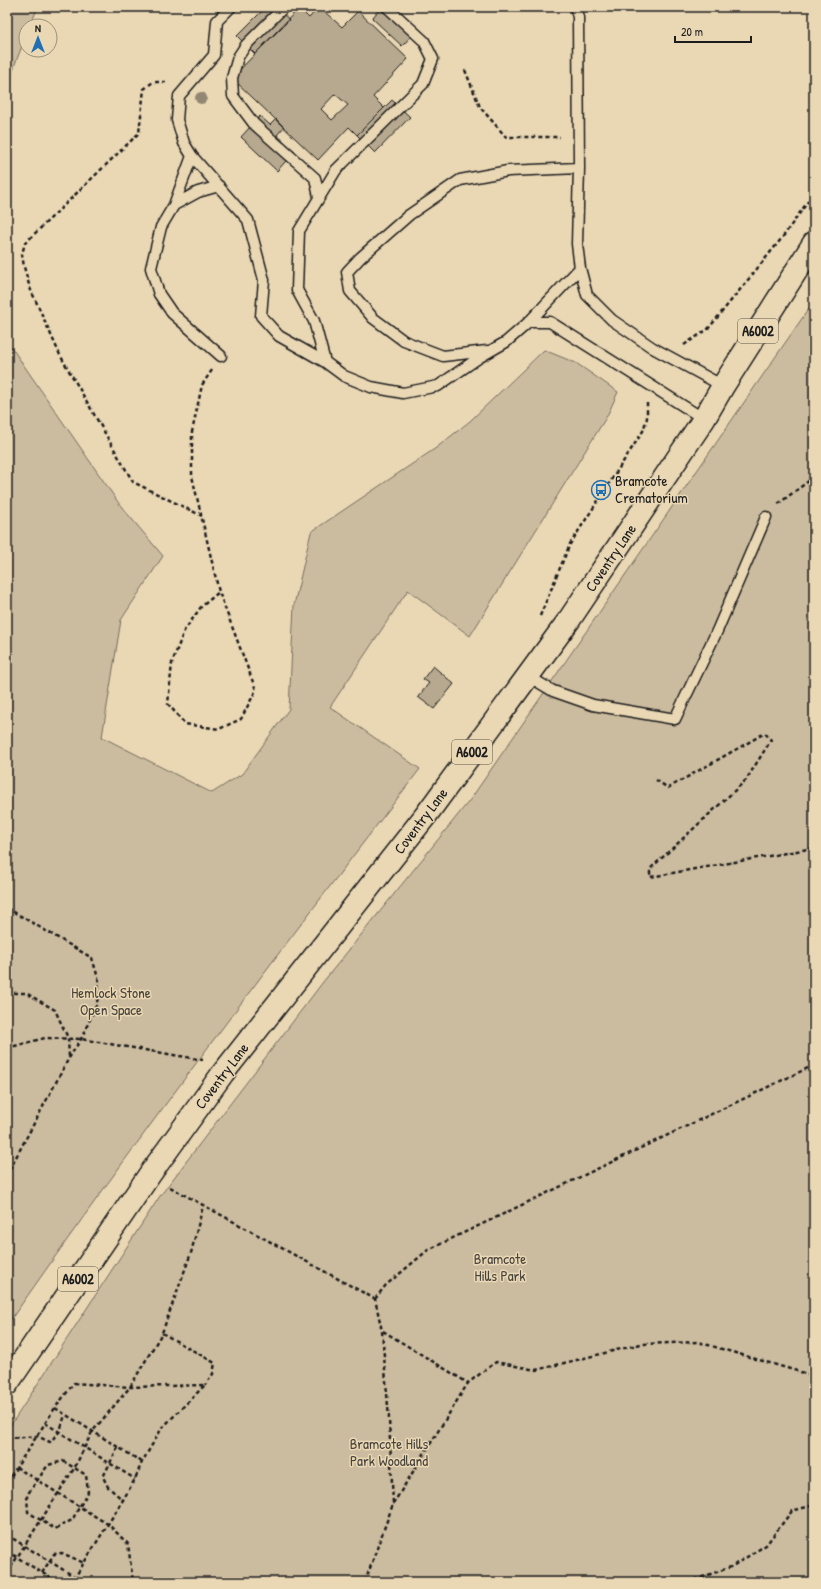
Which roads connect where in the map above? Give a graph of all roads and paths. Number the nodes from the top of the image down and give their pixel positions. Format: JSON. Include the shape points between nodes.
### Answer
{"nodes":[{"id":1,"x":231,"y":7,"type":"edge"},
{"id":2,"x":284,"y":7,"type":"edge"},
{"id":3,"x":387,"y":7,"type":"edge"},
{"id":4,"x":575,"y":7,"type":"edge"},
{"id":5,"x":465,"y":70,"type":"dead end"},
{"id":6,"x":191,"y":80,"type":"junction"},
{"id":7,"x":579,"y":137,"type":"junction"},
{"id":8,"x":192,"y":156,"type":"junction"},
{"id":9,"x":579,"y":168,"type":"junction"},
{"id":10,"x":219,"y":186,"type":"junction"},
{"id":11,"x":814,"y":193,"type":"edge"},
{"id":12,"x":319,"y":197,"type":"junction"},
{"id":13,"x":174,"y":205,"type":"junction"},
{"id":14,"x":814,"y":243,"type":"edge"},
{"id":15,"x":580,"y":268,"type":"junction"},
{"id":16,"x":529,"y":322,"type":"junction"},
{"id":17,"x":490,"y":351,"type":"junction"},
{"id":18,"x":221,"y":356,"type":"joint"},
{"id":19,"x":669,"y":357,"type":"junction"},
{"id":20,"x":325,"y":362,"type":"junction"},
{"id":21,"x":723,"y":386,"type":"junction"},
{"id":22,"x":654,"y":387,"type":"junction"},
{"id":23,"x":704,"y":419,"type":"junction"},
{"id":24,"x":814,"y":477,"type":"edge"},
{"id":25,"x":202,"y":516,"type":"junction"},
{"id":26,"x":766,"y":517,"type":"joint"},
{"id":27,"x":219,"y":592,"type":"junction"},
{"id":28,"x":537,"y":624,"type":"dead end"},
{"id":29,"x":528,"y":676,"type":"junction"},
{"id":30,"x":656,"y":780,"type":"dead end"},
{"id":31,"x":814,"y":848,"type":"edge"},
{"id":32,"x":7,"y":908,"type":"edge"},
{"id":33,"x":7,"y":993,"type":"edge"},
{"id":34,"x":68,"y":1038,"type":"junction"},
{"id":35,"x":81,"y":1039,"type":"junction"},
{"id":36,"x":7,"y":1048,"type":"edge"},
{"id":37,"x":69,"y":1058,"type":"junction"},
{"id":38,"x":814,"y":1065,"type":"edge"},
{"id":39,"x":202,"y":1066,"type":"dead end"},
{"id":40,"x":7,"y":1174,"type":"edge"},
{"id":41,"x":174,"y":1190,"type":"dead end"},
{"id":42,"x":202,"y":1206,"type":"junction"},
{"id":43,"x":375,"y":1299,"type":"junction"},
{"id":44,"x":382,"y":1331,"type":"junction"},
{"id":45,"x":162,"y":1333,"type":"junction"},
{"id":46,"x":814,"y":1376,"type":"edge"},
{"id":47,"x":468,"y":1383,"type":"junction"},
{"id":48,"x":7,"y":1384,"type":"edge"},
{"id":49,"x":205,"y":1385,"type":"junction"},
{"id":50,"x":130,"y":1387,"type":"junction"},
{"id":51,"x":55,"y":1408,"type":"junction"},
{"id":52,"x":64,"y":1415,"type":"junction"},
{"id":53,"x":46,"y":1423,"type":"junction"},
{"id":54,"x":60,"y":1431,"type":"junction"},
{"id":55,"x":92,"y":1432,"type":"junction"},
{"id":56,"x":37,"y":1436,"type":"junction"},
{"id":57,"x":7,"y":1440,"type":"edge"},
{"id":58,"x":86,"y":1447,"type":"junction"},
{"id":59,"x":118,"y":1447,"type":"junction"},
{"id":60,"x":111,"y":1462,"type":"junction"},
{"id":61,"x":142,"y":1462,"type":"junction"},
{"id":62,"x":16,"y":1467,"type":"junction"},
{"id":63,"x":75,"y":1467,"type":"junction"},
{"id":64,"x":135,"y":1479,"type":"junction"},
{"id":65,"x":38,"y":1480,"type":"junction"},
{"id":66,"x":7,"y":1482,"type":"edge"},
{"id":67,"x":59,"y":1493,"type":"junction"},
{"id":68,"x":124,"y":1500,"type":"junction"},
{"id":69,"x":393,"y":1504,"type":"junction"},
{"id":70,"x":814,"y":1505,"type":"edge"},
{"id":71,"x":80,"y":1506,"type":"junction"},
{"id":72,"x":40,"y":1521,"type":"junction"},
{"id":73,"x":109,"y":1525,"type":"junction"},
{"id":74,"x":7,"y":1535,"type":"edge"},
{"id":75,"x":24,"y":1546,"type":"junction"},
{"id":76,"x":7,"y":1551,"type":"edge"},
{"id":77,"x":17,"y":1558,"type":"junction"},
{"id":78,"x":48,"y":1561,"type":"junction"},
{"id":79,"x":84,"y":1563,"type":"junction"},
{"id":80,"x":7,"y":1573,"type":"edge"},
{"id":81,"x":42,"y":1573,"type":"junction"},
{"id":82,"x":75,"y":1577,"type":"junction"},
{"id":83,"x":57,"y":1582,"type":"edge"},
{"id":84,"x":72,"y":1582,"type":"edge"},
{"id":85,"x":133,"y":1582,"type":"edge"},
{"id":86,"x":365,"y":1582,"type":"edge"},
{"id":87,"x":688,"y":1582,"type":"edge"}],
"edges":[{"from":1,"to":6,"type":"lane","via":[[217,21],[214,55]]},
{"from":2,"to":12,"type":"lane","via":[[246,45],[238,58],[232,78],[233,96],[254,124],[315,178]]},
{"from":3,"to":12,"type":"lane","via":[[424,41],[433,59],[423,84],[336,170]]},
{"from":4,"to":7,"type":"lane","via":[[578,17]]},
{"from":5,"to":7,"type":"path","via":[[480,107],[506,137]]},
{"from":6,"to":8,"type":"lane","via":[[179,96],[177,120],[184,143]]},
{"from":6,"to":25,"type":"path","via":[[153,82],[144,89],[139,133],[25,243],[22,254],[30,288],[60,355],[133,482]]},
{"from":7,"to":9,"type":"lane"},
{"from":8,"to":10,"type":"lane"},
{"from":8,"to":13,"type":"lane"},
{"from":9,"to":15,"type":"lane","via":[[577,244]]},
{"from":9,"to":17,"type":"lane","via":[[508,171],[460,180],[409,215],[347,272],[350,291],[373,318],[404,341],[443,356]]},
{"from":10,"to":13,"type":"lane","via":[[198,192]]},
{"from":10,"to":20,"type":"lane","via":[[248,220],[264,280],[261,316],[278,336]]},
{"from":11,"to":19,"type":"path","via":[[782,238],[708,329]]},
{"from":12,"to":20,"type":"lane","via":[[299,231],[297,290],[314,321]]},
{"from":13,"to":18,"type":"lane","via":[[161,227],[151,268],[159,294],[172,313]]},
{"from":14,"to":21,"type":"main road","name":"Coventry Lane","number":"A6002"},
{"from":15,"to":16,"type":"lane"},
{"from":15,"to":19,"type":"lane","via":[[587,295],[612,320]]},
{"from":16,"to":17,"type":"lane","via":[[506,342]]},
{"from":16,"to":22,"type":"lane","via":[[550,322]]},
{"from":17,"to":20,"type":"lane","via":[[438,386],[403,393],[371,387],[344,376]]},
{"from":18,"to":25,"type":"path","via":[[202,385],[192,432],[192,476]]},
{"from":19,"to":21,"type":"lane"},
{"from":21,"to":23,"type":"main road","name":"Coventry Lane","number":"A6002"},
{"from":22,"to":23,"type":"lane"},
{"from":22,"to":28,"type":"path","via":[[647,399],[647,418],[643,431],[570,544]]},
{"from":23,"to":29,"type":"main road","name":"Coventry Lane","number":"A6002","via":[[569,620]]},
{"from":24,"to":26,"type":"path","via":[[780,502]]},
{"from":25,"to":27,"type":"path"},
{"from":26,"to":29,"type":"lane","via":[[675,719],[593,705],[553,691]]},
{"from":27,"to":27,"type":"path","via":[[200,607],[184,632],[172,663],[168,704],[185,724],[219,729],[241,719],[256,690]]},
{"from":29,"to":48,"type":"main road","name":"Coventry Lane","number":"A6002","via":[[426,814],[223,1073],[150,1174]]},
{"from":30,"to":31,"type":"path","via":[[668,788],[765,733],[771,740],[746,780],[650,869],[650,877]]},
{"from":32,"to":35,"type":"path","via":[[92,958],[99,981],[97,1004]]},
{"from":33,"to":34,"type":"path","via":[[26,993],[55,1010]]},
{"from":34,"to":35,"type":"path"},
{"from":34,"to":36,"type":"path","via":[[45,1038]]},
{"from":34,"to":37,"type":"path"},
{"from":35,"to":37,"type":"path"},
{"from":35,"to":39,"type":"path","via":[[200,1058],[207,1061]]},
{"from":37,"to":40,"type":"path"},
{"from":38,"to":43,"type":"path","via":[[428,1250],[386,1284]]},
{"from":41,"to":42,"type":"path"},
{"from":42,"to":43,"type":"path"},
{"from":42,"to":45,"type":"path","via":[[191,1253]]},
{"from":43,"to":44,"type":"path"},
{"from":44,"to":47,"type":"path"},
{"from":44,"to":69,"type":"path"},
{"from":45,"to":49,"type":"path","via":[[215,1363],[213,1374]]},
{"from":45,"to":50,"type":"path"},
{"from":46,"to":47,"type":"path","via":[[698,1342],[641,1344],[536,1370],[496,1362]]},
{"from":47,"to":69,"type":"path"},
{"from":49,"to":50,"type":"path"},
{"from":49,"to":61,"type":"path","via":[[162,1428]]},
{"from":50,"to":51,"type":"path","via":[[74,1383]]},
{"from":50,"to":55,"type":"path"},
{"from":51,"to":52,"type":"path"},
{"from":51,"to":53,"type":"path"},
{"from":52,"to":54,"type":"path"},
{"from":52,"to":55,"type":"path"},
{"from":53,"to":54,"type":"path"},
{"from":53,"to":56,"type":"path"},
{"from":54,"to":56,"type":"path","via":[[50,1442]]},
{"from":54,"to":58,"type":"path"},
{"from":55,"to":58,"type":"path"},
{"from":55,"to":59,"type":"path"},
{"from":56,"to":57,"type":"path"},
{"from":56,"to":62,"type":"path"},
{"from":58,"to":60,"type":"path"},
{"from":58,"to":63,"type":"path"},
{"from":59,"to":60,"type":"path"},
{"from":59,"to":61,"type":"path"},
{"from":60,"to":64,"type":"path"},
{"from":60,"to":68,"type":"path","via":[[103,1477],[108,1487]]},
{"from":61,"to":64,"type":"path"},
{"from":62,"to":65,"type":"path"},
{"from":62,"to":66,"type":"path"},
{"from":63,"to":65,"type":"path","via":[[63,1461],[48,1465]]},
{"from":63,"to":67,"type":"path"},
{"from":63,"to":71,"type":"path","via":[[86,1475],[88,1492]]},
{"from":64,"to":68,"type":"path"},
{"from":65,"to":67,"type":"path"},
{"from":65,"to":72,"type":"path","via":[[27,1495],[28,1512]]},
{"from":67,"to":71,"type":"path"},
{"from":67,"to":72,"type":"path"},
{"from":68,"to":73,"type":"path"},
{"from":69,"to":86,"type":"path"},
{"from":70,"to":87,"type":"path","via":[[792,1511],[766,1545],[731,1567]]},
{"from":71,"to":72,"type":"path","via":[[72,1520],[55,1529]]},
{"from":71,"to":73,"type":"path"},
{"from":72,"to":75,"type":"path"},
{"from":73,"to":79,"type":"path"},
{"from":73,"to":85,"type":"path","via":[[128,1544]]},
{"from":74,"to":75,"type":"path"},
{"from":75,"to":77,"type":"path"},
{"from":75,"to":78,"type":"path"},
{"from":76,"to":77,"type":"path"},
{"from":77,"to":80,"type":"path"},
{"from":77,"to":81,"type":"path"},
{"from":78,"to":79,"type":"path","via":[[54,1554],[62,1553]]},
{"from":78,"to":81,"type":"path"},
{"from":78,"to":82,"type":"path"},
{"from":79,"to":82,"type":"path"},
{"from":81,"to":83,"type":"path"},
{"from":82,"to":84,"type":"path"}]}
